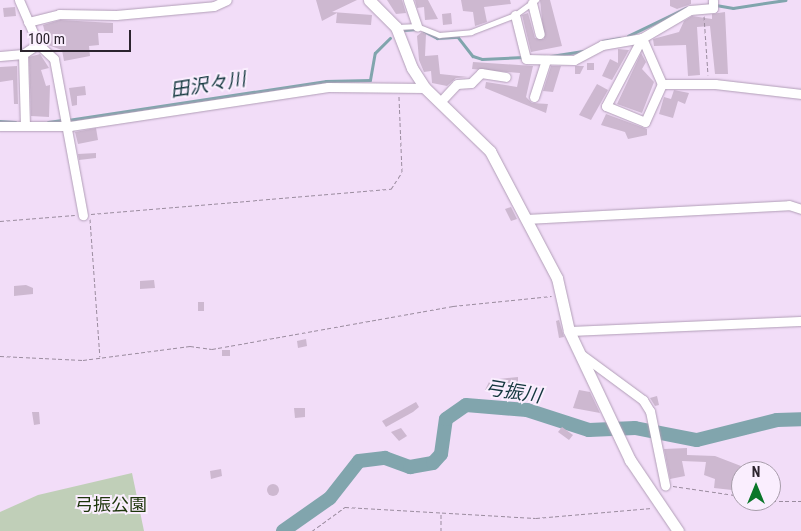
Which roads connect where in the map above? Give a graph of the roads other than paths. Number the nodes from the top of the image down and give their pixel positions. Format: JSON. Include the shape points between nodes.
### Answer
{"nodes":[{"id":1,"x":19,"y":0,"type":"edge"},
{"id":2,"x":227,"y":0,"type":"edge"},
{"id":3,"x":369,"y":0,"type":"edge"},
{"id":4,"x":408,"y":0,"type":"edge"},
{"id":5,"x":534,"y":1,"type":"edge"},
{"id":6,"x":710,"y":5,"type":"edge"},
{"id":7,"x":515,"y":15,"type":"junction"},
{"id":8,"x":28,"y":22,"type":"junction"},
{"id":9,"x":417,"y":26,"type":"junction"},
{"id":10,"x":396,"y":28,"type":"junction"},
{"id":11,"x":540,"y":34,"type":"dead end"},
{"id":12,"x":642,"y":38,"type":"junction"},
{"id":13,"x":38,"y":44,"type":"junction"},
{"id":14,"x":22,"y":54,"type":"junction"},
{"id":15,"x":0,"y":56,"type":"edge"},
{"id":16,"x":546,"y":60,"type":"junction"},
{"id":17,"x":506,"y":77,"type":"dead end"},
{"id":18,"x":662,"y":84,"type":"junction"},
{"id":19,"x":425,"y":88,"type":"junction"},
{"id":20,"x":801,"y":94,"type":"edge"},
{"id":21,"x":534,"y":97,"type":"dead end"},
{"id":22,"x":441,"y":101,"type":"junction"},
{"id":23,"x":25,"y":123,"type":"junction"},
{"id":24,"x":70,"y":125,"type":"junction"},
{"id":25,"x":0,"y":126,"type":"edge"},
{"id":26,"x":801,"y":209,"type":"edge"},
{"id":27,"x":87,"y":214,"type":"road end"},
{"id":28,"x":526,"y":219,"type":"junction"},
{"id":29,"x":801,"y":321,"type":"edge"},
{"id":30,"x":568,"y":331,"type":"junction"},
{"id":31,"x":579,"y":352,"type":"junction"},
{"id":32,"x":666,"y":485,"type":"road end"},
{"id":33,"x":678,"y":531,"type":"edge"}],
"edges":[{"from":1,"to":8,"type":"street"},
{"from":2,"to":8,"type":"street","via":[[214,6],[116,15],[58,14]]},
{"from":3,"to":10,"type":"street"},
{"from":4,"to":9,"type":"street"},
{"from":5,"to":7,"type":"lane"},
{"from":5,"to":11,"type":"street"},
{"from":6,"to":12,"type":"street","via":[[690,10]]},
{"from":7,"to":9,"type":"lane","via":[[471,32],[439,35]]},
{"from":7,"to":16,"type":"street","via":[[526,59]]},
{"from":8,"to":13,"type":"street"},
{"from":9,"to":10,"type":"lane"},
{"from":10,"to":19,"type":"street","via":[[412,68]]},
{"from":12,"to":16,"type":"street","via":[[602,45],[574,60]]},
{"from":12,"to":18,"type":"street"},
{"from":12,"to":18,"type":"street","via":[[606,106],[645,122]]},
{"from":13,"to":14,"type":"street"},
{"from":13,"to":24,"type":"street","via":[[54,59]]},
{"from":14,"to":15,"type":"street"},
{"from":14,"to":23,"type":"street"},
{"from":16,"to":21,"type":"street"},
{"from":17,"to":22,"type":"street","via":[[482,73],[470,83],[457,84]]},
{"from":18,"to":20,"type":"street","via":[[708,84]]},
{"from":19,"to":22,"type":"street"},
{"from":19,"to":24,"type":"street","via":[[328,87]]},
{"from":22,"to":28,"type":"street","via":[[484,141]]},
{"from":23,"to":24,"type":"street"},
{"from":23,"to":25,"type":"street"},
{"from":24,"to":27,"type":"street"},
{"from":26,"to":28,"type":"street","via":[[789,205]]},
{"from":28,"to":30,"type":"street","via":[[562,294]]},
{"from":29,"to":30,"type":"street"},
{"from":30,"to":31,"type":"street"},
{"from":31,"to":32,"type":"street","via":[[643,400],[650,411]]},
{"from":31,"to":33,"type":"street","via":[[630,460]]}]}
